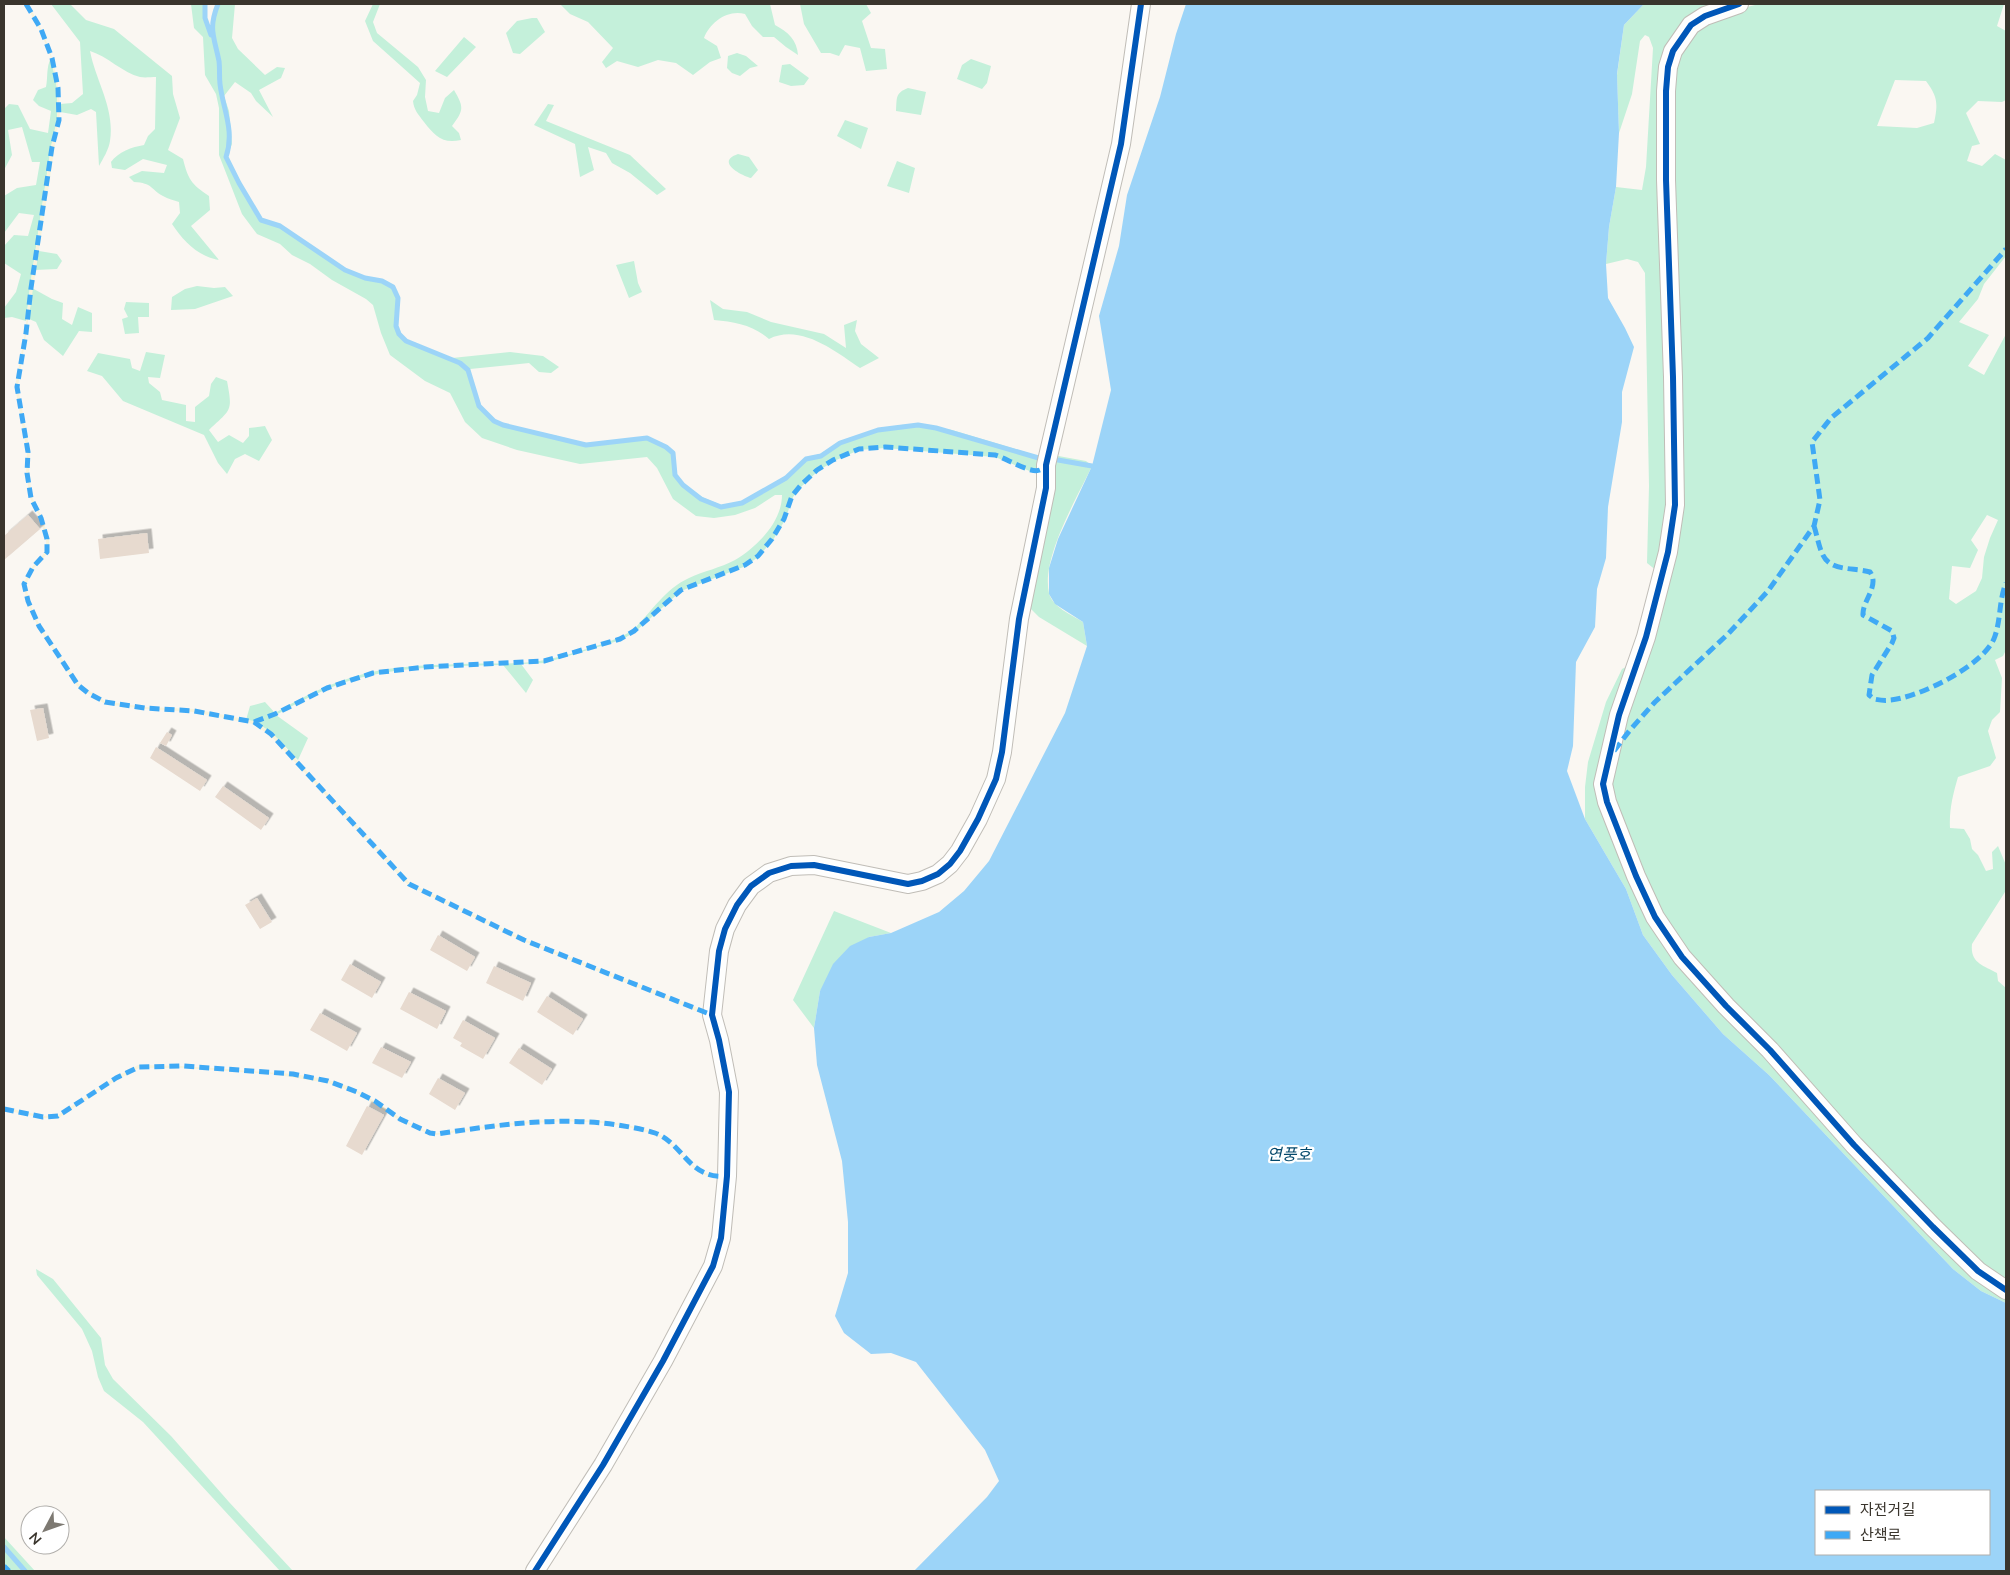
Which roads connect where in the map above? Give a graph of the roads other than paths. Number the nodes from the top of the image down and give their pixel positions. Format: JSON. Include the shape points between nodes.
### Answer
{"nodes":[{"id":1,"x":1141,"y":4,"type":"edge"},
{"id":2,"x":1739,"y":4,"type":"edge"},
{"id":3,"x":2006,"y":1290,"type":"edge"},
{"id":4,"x":535,"y":1571,"type":"edge"}],
"edges":[{"from":1,"to":4,"type":"street","via":[[1121,144],[1046,465],[1046,488],[1019,619],[996,779],[960,851],[938,874],[908,884],[814,865],[791,866],[769,873],[751,886],[737,905],[724,929],[719,951],[712,1016],[729,1092],[727,1176],[721,1238],[713,1266],[603,1466]]},
{"from":2,"to":3,"type":"street","via":[[1705,16],[1691,26],[1674,51],[1668,67],[1666,180],[1675,505],[1668,552],[1646,637],[1619,715],[1603,784],[1636,876],[1655,917],[1682,957],[1933,1227],[1978,1271]]}]}
